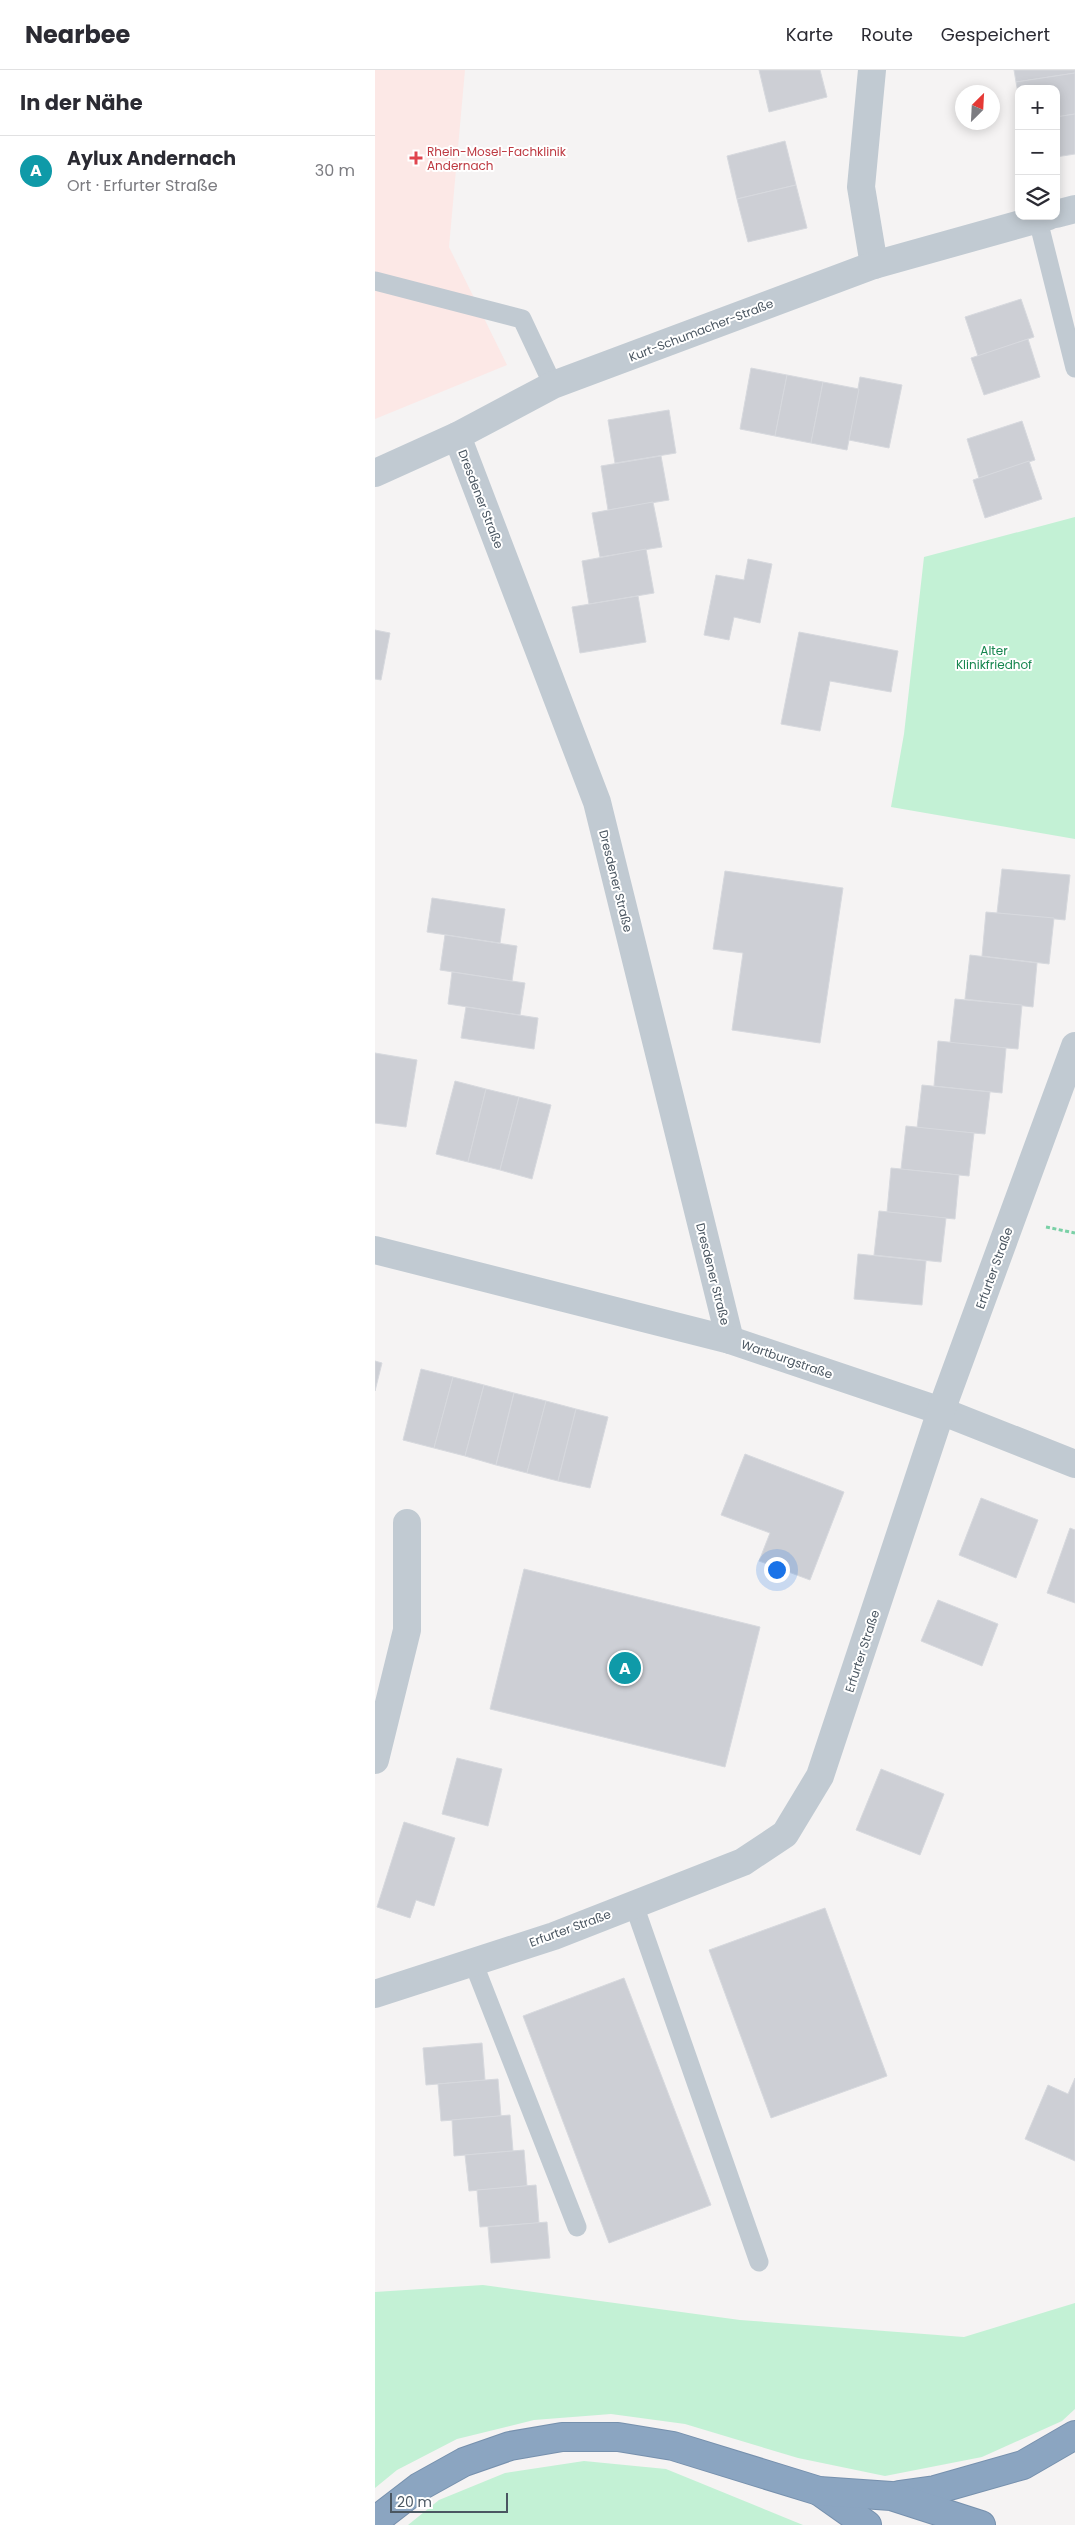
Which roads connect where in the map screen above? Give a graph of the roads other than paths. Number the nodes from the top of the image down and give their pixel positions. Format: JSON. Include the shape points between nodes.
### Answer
{"nodes":[{"id":1,"x":871,"y":70,"type":"edge"},
{"id":2,"x":1075,"y":209,"type":"edge"},
{"id":3,"x":1060,"y":213,"type":"edge"},
{"id":4,"x":1037,"y":220,"type":"edge"},
{"id":5,"x":1049,"y":220,"type":"edge"},
{"id":6,"x":874,"y":265,"type":"junction"},
{"id":7,"x":375,"y":281,"type":"edge"},
{"id":8,"x":1075,"y":368,"type":"edge"},
{"id":9,"x":553,"y":385,"type":"junction"},
{"id":10,"x":457,"y":436,"type":"junction"},
{"id":11,"x":375,"y":472,"type":"edge"},
{"id":12,"x":1075,"y":1046,"type":"edge"},
{"id":13,"x":375,"y":1250,"type":"edge"},
{"id":14,"x":730,"y":1340,"type":"junction"},
{"id":15,"x":941,"y":1411,"type":"junction"},
{"id":16,"x":1075,"y":1464,"type":"edge"},
{"id":17,"x":407,"y":1524,"type":"dead end"},
{"id":18,"x":375,"y":1760,"type":"edge"},
{"id":19,"x":634,"y":1905,"type":"junction"},
{"id":20,"x":473,"y":1962,"type":"junction"},
{"id":21,"x":375,"y":1994,"type":"edge"},
{"id":22,"x":577,"y":2227,"type":"dead end"},
{"id":23,"x":759,"y":2262,"type":"dead end"},
{"id":24,"x":1075,"y":2435,"type":"edge"},
{"id":25,"x":819,"y":2491,"type":"junction"},
{"id":26,"x":891,"y":2496,"type":"junction"},
{"id":27,"x":375,"y":2521,"type":"edge"},
{"id":28,"x":867,"y":2525,"type":"edge"},
{"id":29,"x":981,"y":2525,"type":"edge"}],
"edges":[{"from":1,"to":6,"type":"street","via":[[861,186]]},
{"from":2,"to":3,"type":"street","name":"Kurt-Schumacher-Straße"},
{"from":4,"to":6,"type":"street","name":"Kurt-Schumacher-Straße"},
{"from":5,"to":8,"type":"lane"},
{"from":6,"to":9,"type":"street","name":"Kurt-Schumacher-Straße"},
{"from":7,"to":9,"type":"lane","via":[[522,319]]},
{"from":9,"to":10,"type":"street","name":"Kurt-Schumacher-Straße"},
{"from":10,"to":11,"type":"street","name":"Kurt-Schumacher-Straße"},
{"from":10,"to":14,"type":"street","name":"Dresdener Straße","via":[[597,802]]},
{"from":12,"to":15,"type":"street","name":"Erfurter Straße"},
{"from":13,"to":14,"type":"street","name":"Wartburgstraße"},
{"from":14,"to":15,"type":"street","name":"Wartburgstraße"},
{"from":15,"to":16,"type":"street","name":"Wartburgstraße"},
{"from":15,"to":19,"type":"street","name":"Erfurter Straße","via":[[821,1776],[785,1834],[743,1862]]},
{"from":17,"to":18,"type":"street","via":[[407,1630]]},
{"from":19,"to":20,"type":"street","name":"Erfurter Straße","via":[[554,1936]]},
{"from":19,"to":23,"type":"lane"},
{"from":20,"to":21,"type":"street","name":"Erfurter Straße"},
{"from":20,"to":22,"type":"lane"},
{"from":24,"to":26,"type":"highway","via":[[1023,2465],[935,2490]]},
{"from":25,"to":26,"type":"highway"},
{"from":25,"to":27,"type":"highway","via":[[673,2446],[618,2437],[562,2437],[510,2446],[464,2462],[419,2487]]},
{"from":25,"to":28,"type":"highway"},
{"from":26,"to":29,"type":"highway"}]}
